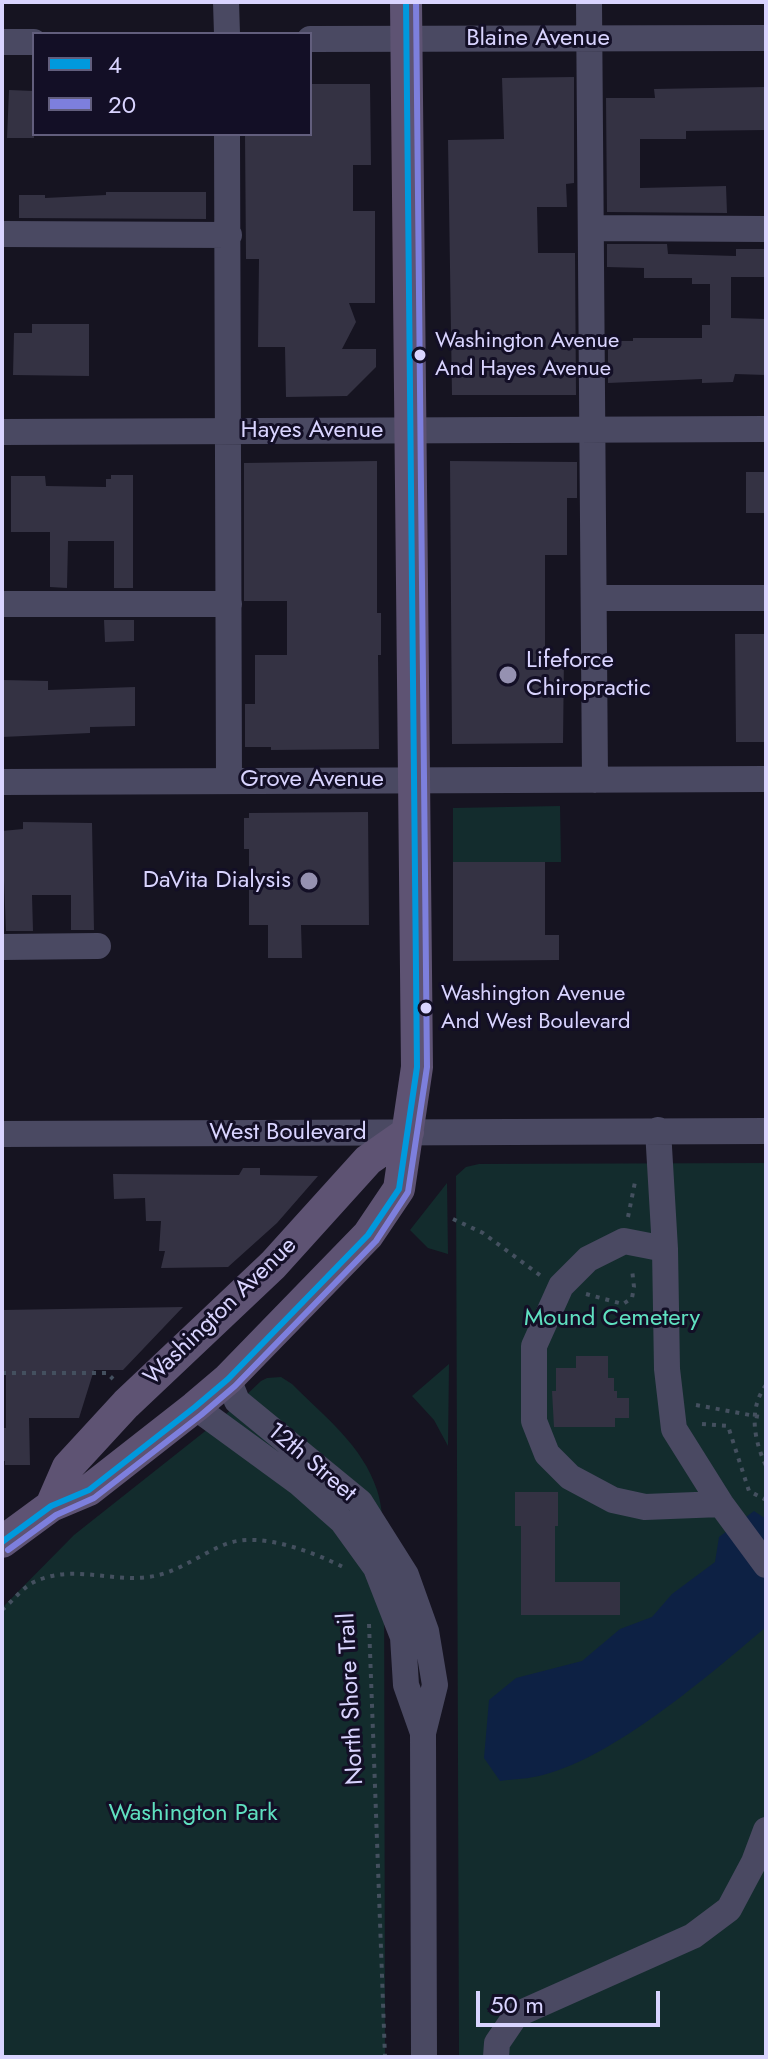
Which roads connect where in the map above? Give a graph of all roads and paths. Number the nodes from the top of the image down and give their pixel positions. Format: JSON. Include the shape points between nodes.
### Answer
{"nodes":[{"id":1,"x":226,"y":2,"type":"edge"},
{"id":2,"x":406,"y":2,"type":"edge"},
{"id":3,"x":589,"y":2,"type":"edge"},
{"id":4,"x":227,"y":32,"type":"edge"},
{"id":5,"x":766,"y":38,"type":"edge"},
{"id":6,"x":312,"y":39,"type":"edge"},
{"id":7,"x":406,"y":39,"type":"junction"},
{"id":8,"x":589,"y":39,"type":"junction"},
{"id":9,"x":2,"y":42,"type":"edge"},
{"id":10,"x":32,"y":42,"type":"edge"},
{"id":11,"x":227,"y":136,"type":"edge"},
{"id":12,"x":591,"y":228,"type":"junction"},
{"id":13,"x":766,"y":229,"type":"edge"},
{"id":14,"x":2,"y":234,"type":"edge"},
{"id":15,"x":229,"y":235,"type":"junction"},
{"id":16,"x":766,"y":429,"type":"edge"},
{"id":17,"x":409,"y":430,"type":"junction"},
{"id":18,"x":228,"y":431,"type":"junction"},
{"id":19,"x":593,"y":431,"type":"junction"},
{"id":20,"x":2,"y":432,"type":"edge"},
{"id":21,"x":594,"y":598,"type":"junction"},
{"id":22,"x":766,"y":598,"type":"edge"},
{"id":23,"x":2,"y":604,"type":"edge"},
{"id":24,"x":229,"y":604,"type":"junction"},
{"id":25,"x":766,"y":779,"type":"edge"},
{"id":26,"x":595,"y":780,"type":"junction"},
{"id":27,"x":229,"y":781,"type":"junction"},
{"id":28,"x":415,"y":781,"type":"junction"},
{"id":29,"x":2,"y":782,"type":"edge"},
{"id":30,"x":98,"y":946,"type":"dead end"},
{"id":31,"x":2,"y":947,"type":"edge"},
{"id":32,"x":658,"y":1130,"type":"junction"},
{"id":33,"x":766,"y":1131,"type":"edge"},
{"id":34,"x":408,"y":1132,"type":"junction"},
{"id":35,"x":2,"y":1134,"type":"edge"},
{"id":36,"x":665,"y":1249,"type":"junction"},
{"id":37,"x":273,"y":1265,"type":"junction"},
{"id":38,"x":2,"y":1373,"type":"edge"},
{"id":39,"x":228,"y":1379,"type":"junction"},
{"id":40,"x":766,"y":1385,"type":"edge"},
{"id":41,"x":126,"y":1404,"type":"junction"},
{"id":42,"x":195,"y":1407,"type":"junction"},
{"id":43,"x":691,"y":1413,"type":"dead end"},
{"id":44,"x":754,"y":1415,"type":"junction"},
{"id":45,"x":766,"y":1418,"type":"edge"},
{"id":46,"x":692,"y":1423,"type":"dead end"},
{"id":47,"x":766,"y":1466,"type":"edge"},
{"id":48,"x":766,"y":1500,"type":"edge"},
{"id":49,"x":51,"y":1506,"type":"junction"},
{"id":50,"x":728,"y":1514,"type":"junction"},
{"id":51,"x":5,"y":1533,"type":"edge"},
{"id":52,"x":766,"y":1565,"type":"edge"},
{"id":53,"x":347,"y":1568,"type":"dead end"},
{"id":54,"x":368,"y":1609,"type":"dead end"},
{"id":55,"x":2,"y":1610,"type":"edge"},
{"id":56,"x":423,"y":1733,"type":"junction"},
{"id":57,"x":766,"y":1830,"type":"edge"},
{"id":58,"x":385,"y":2057,"type":"edge"},
{"id":59,"x":424,"y":2057,"type":"edge"},
{"id":60,"x":496,"y":2057,"type":"edge"}],
"edges":[{"from":1,"to":4,"type":"street"},
{"from":2,"to":7,"type":"main road","name":"Washington Avenue"},
{"from":3,"to":8,"type":"street"},
{"from":5,"to":8,"type":"street","name":"Blaine Avenue"},
{"from":6,"to":7,"type":"street","name":"Blaine Avenue"},
{"from":7,"to":8,"type":"street","name":"Blaine Avenue"},
{"from":7,"to":17,"type":"main road","name":"Washington Avenue"},
{"from":8,"to":12,"type":"street"},
{"from":9,"to":10,"type":"street"},
{"from":11,"to":15,"type":"street"},
{"from":12,"to":13,"type":"street"},
{"from":12,"to":19,"type":"street"},
{"from":14,"to":15,"type":"street"},
{"from":15,"to":18,"type":"street"},
{"from":16,"to":19,"type":"street","name":"Hayes Avenue"},
{"from":17,"to":18,"type":"street","name":"Hayes Avenue"},
{"from":17,"to":19,"type":"street","name":"Hayes Avenue"},
{"from":17,"to":28,"type":"main road","name":"Washington Avenue"},
{"from":18,"to":20,"type":"street","name":"Hayes Avenue"},
{"from":18,"to":24,"type":"street"},
{"from":19,"to":21,"type":"street"},
{"from":21,"to":22,"type":"street"},
{"from":21,"to":26,"type":"street"},
{"from":23,"to":24,"type":"street"},
{"from":24,"to":27,"type":"street"},
{"from":25,"to":26,"type":"street","name":"Grove Avenue"},
{"from":26,"to":28,"type":"street","name":"Grove Avenue"},
{"from":27,"to":28,"type":"street","name":"Grove Avenue"},
{"from":27,"to":29,"type":"street","name":"Grove Avenue"},
{"from":28,"to":34,"type":"main road","name":"Washington Avenue","via":[[417,1067]]},
{"from":30,"to":31,"type":"street"},
{"from":32,"to":33,"type":"street","name":"West Boulevard"},
{"from":32,"to":34,"type":"street","name":"West Boulevard"},
{"from":32,"to":36,"type":"street"},
{"from":34,"to":35,"type":"street","name":"West Boulevard"},
{"from":34,"to":37,"type":"main road","name":"Washington Avenue","via":[[368,1160]]},
{"from":34,"to":39,"type":"main road","name":"Washington Avenue","via":[[399,1189],[368,1235]]},
{"from":36,"to":50,"type":"street","via":[[674,1429]]},
{"from":36,"to":50,"type":"street","via":[[624,1241],[588,1259],[561,1286],[534,1346],[534,1421],[547,1454],[570,1477],[613,1500]]},
{"from":37,"to":41,"type":"main road","name":"Washington Avenue"},
{"from":37,"to":42,"type":"main road","via":[[235,1326],[198,1364]]},
{"from":38,"to":41,"type":"path","via":[[107,1373]]},
{"from":39,"to":42,"type":"main road","name":"Washington Avenue"},
{"from":39,"to":56,"type":"street","name":"12th Street","via":[[237,1401],[360,1502],[406,1575],[426,1631],[435,1685]]},
{"from":40,"to":44,"type":"path"},
{"from":41,"to":49,"type":"main road","name":"Washington Avenue","via":[[68,1467]]},
{"from":42,"to":49,"type":"main road","name":"Washington Avenue","via":[[89,1490]]},
{"from":42,"to":56,"type":"street","name":"12th Street","via":[[342,1521],[376,1568],[403,1637],[406,1685]]},
{"from":43,"to":44,"type":"path","via":[[691,1404]]},
{"from":44,"to":45,"type":"path"},
{"from":44,"to":47,"type":"path"},
{"from":46,"to":48,"type":"path","via":[[728,1426],[749,1491]]},
{"from":49,"to":51,"type":"main road","name":"Washington Avenue"},
{"from":50,"to":52,"type":"street"},
{"from":53,"to":55,"type":"path","via":[[307,1549],[257,1541],[230,1543],[164,1574],[63,1573],[32,1583]]},
{"from":54,"to":58,"type":"path","name":"North Shore Trail"},
{"from":56,"to":59,"type":"street","name":"12th Street"},
{"from":57,"to":60,"type":"street","via":[[729,1909],[693,1936],[516,2015],[497,2043]]}]}
